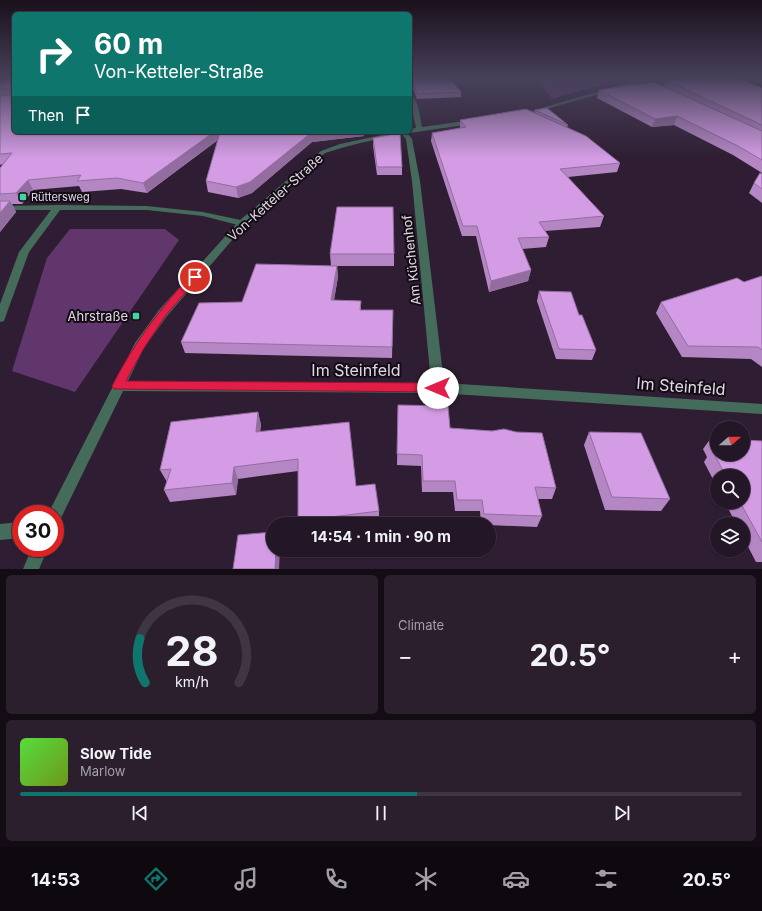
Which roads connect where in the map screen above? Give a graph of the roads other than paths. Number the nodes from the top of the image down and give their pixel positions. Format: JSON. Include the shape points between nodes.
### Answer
{"nodes":[{"id":1,"x":414,"y":106,"type":"edge"},
{"id":2,"x":554,"y":106,"type":"edge"},
{"id":3,"x":511,"y":117,"type":"edge"},
{"id":4,"x":476,"y":122,"type":"edge"},
{"id":5,"x":418,"y":130,"type":"junction"},
{"id":6,"x":412,"y":131,"type":"edge"},
{"id":7,"x":395,"y":134,"type":"edge"},
{"id":8,"x":405,"y":134,"type":"edge"},
{"id":9,"x":58,"y":207,"type":"junction"},
{"id":10,"x":0,"y":208,"type":"edge"},
{"id":11,"x":242,"y":223,"type":"junction"},
{"id":12,"x":0,"y":318,"type":"edge"},
{"id":13,"x":118,"y":386,"type":"junction"},
{"id":14,"x":438,"y":388,"type":"junction"},
{"id":15,"x":762,"y":409,"type":"edge"},
{"id":16,"x":60,"y":505,"type":"edge"},
{"id":17,"x":12,"y":531,"type":"edge"},
{"id":18,"x":0,"y":532,"type":"edge"},
{"id":19,"x":36,"y":557,"type":"edge"},
{"id":20,"x":31,"y":569,"type":"edge"}],
"edges":[{"from":1,"to":5,"type":"street"},
{"from":2,"to":3,"type":"street"},
{"from":4,"to":5,"type":"street"},
{"from":5,"to":6,"type":"street"},
{"from":7,"to":11,"type":"street","name":"Von-Ketteler-Straße","via":[[323,152]]},
{"from":8,"to":14,"type":"street","name":"Am Küchenhof","via":[[409,139],[416,181]]},
{"from":9,"to":10,"type":"street"},
{"from":9,"to":11,"type":"street","via":[[147,208],[203,214]]},
{"from":9,"to":12,"type":"street","via":[[24,252]]},
{"from":11,"to":13,"type":"street","name":"Von-Ketteler-Straße","via":[[163,312],[139,346]]},
{"from":13,"to":14,"type":"street","name":"Im Steinfeld"},
{"from":13,"to":16,"type":"street","name":"Von-Ketteler-Straße"},
{"from":14,"to":15,"type":"street","name":"Im Steinfeld"},
{"from":17,"to":18,"type":"street"},
{"from":19,"to":20,"type":"street"}]}
